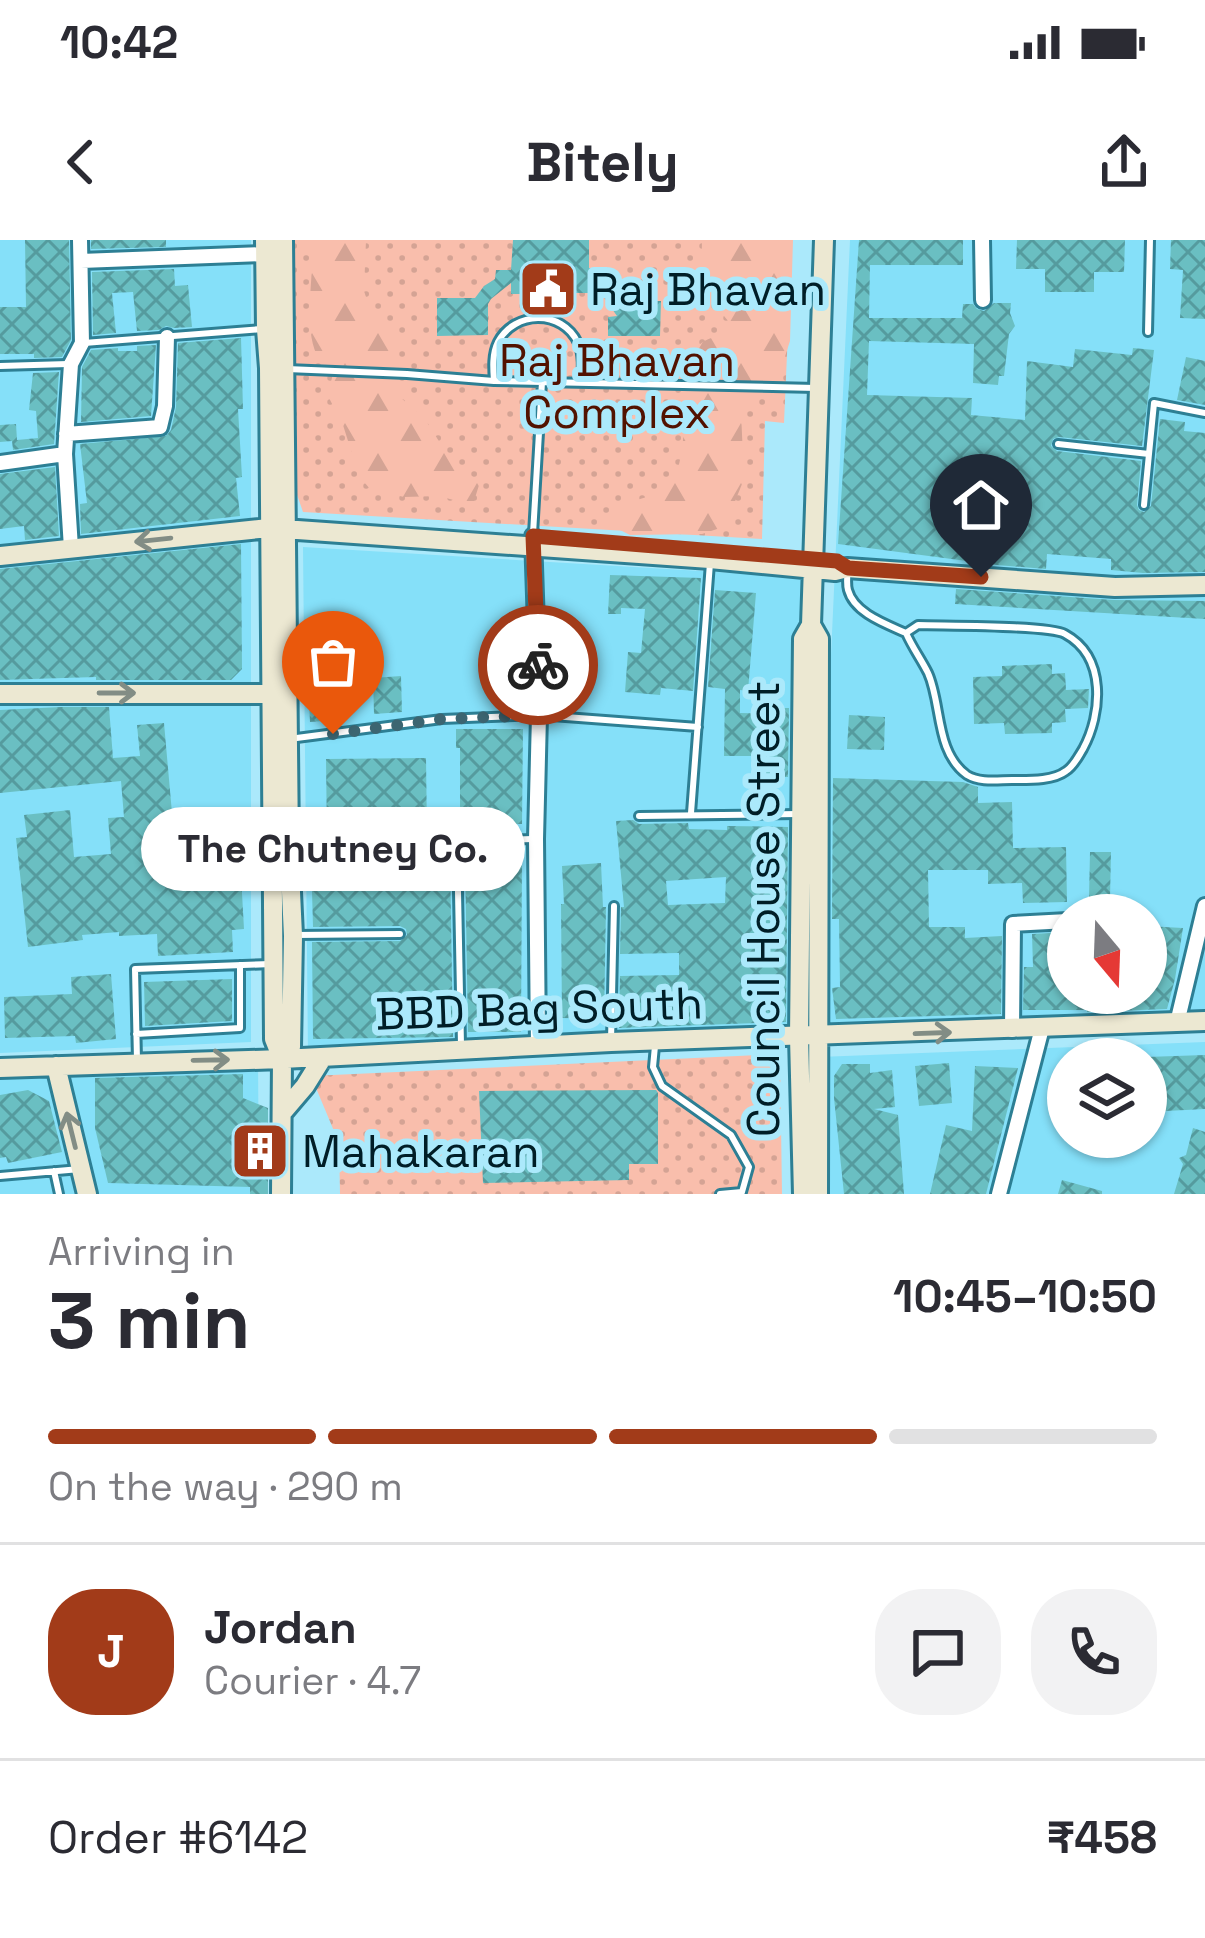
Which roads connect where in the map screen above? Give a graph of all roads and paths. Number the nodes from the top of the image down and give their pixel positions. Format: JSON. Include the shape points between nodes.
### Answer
{"nodes":[{"id":1,"x":80,"y":240,"type":"edge"},
{"id":2,"x":284,"y":240,"type":"edge"},
{"id":3,"x":824,"y":240,"type":"edge"},
{"id":4,"x":982,"y":240,"type":"edge"},
{"id":5,"x":1150,"y":240,"type":"edge"},
{"id":6,"x":265,"y":247,"type":"edge"},
{"id":7,"x":80,"y":261,"type":"junction"},
{"id":8,"x":982,"y":301,"type":"dead end"},
{"id":9,"x":266,"y":329,"type":"junction"},
{"id":10,"x":1148,"y":332,"type":"dead end"},
{"id":11,"x":167,"y":337,"type":"junction"},
{"id":12,"x":82,"y":344,"type":"junction"},
{"id":13,"x":71,"y":364,"type":"junction"},
{"id":14,"x":0,"y":366,"type":"edge"},
{"id":15,"x":276,"y":369,"type":"junction"},
{"id":16,"x":494,"y":381,"type":"junction"},
{"id":17,"x":542,"y":382,"type":"junction"},
{"id":18,"x":581,"y":382,"type":"junction"},
{"id":19,"x":819,"y":388,"type":"junction"},
{"id":20,"x":1205,"y":413,"type":"edge"},
{"id":21,"x":66,"y":434,"type":"junction"},
{"id":22,"x":1058,"y":444,"type":"dead end"},
{"id":23,"x":65,"y":454,"type":"junction"},
{"id":24,"x":1149,"y":454,"type":"junction"},
{"id":25,"x":0,"y":463,"type":"edge"},
{"id":26,"x":1144,"y":505,"type":"dead end"},
{"id":27,"x":278,"y":524,"type":"junction"},
{"id":28,"x":533,"y":542,"type":"junction"},
{"id":29,"x":71,"y":548,"type":"junction"},
{"id":30,"x":0,"y":556,"type":"edge"},
{"id":31,"x":710,"y":560,"type":"junction"},
{"id":32,"x":813,"y":564,"type":"junction"},
{"id":33,"x":848,"y":568,"type":"junction"},
{"id":34,"x":1205,"y":585,"type":"edge"},
{"id":35,"x":811,"y":626,"type":"junction"},
{"id":36,"x":906,"y":633,"type":"junction"},
{"id":37,"x":0,"y":694,"type":"edge"},
{"id":38,"x":272,"y":694,"type":"junction"},
{"id":39,"x":539,"y":715,"type":"junction"},
{"id":40,"x":698,"y":727,"type":"junction"},
{"id":41,"x":289,"y":740,"type":"junction"},
{"id":42,"x":691,"y":813,"type":"junction"},
{"id":43,"x":801,"y":814,"type":"junction"},
{"id":44,"x":640,"y":816,"type":"dead end"},
{"id":45,"x":536,"y":839,"type":"junction"},
{"id":46,"x":393,"y":845,"type":"dead end"},
{"id":47,"x":281,"y":848,"type":"junction"},
{"id":48,"x":614,"y":906,"type":"dead end"},
{"id":49,"x":1205,"y":907,"type":"edge"},
{"id":50,"x":1047,"y":922,"type":"edge"},
{"id":51,"x":400,"y":934,"type":"dead end"},
{"id":52,"x":284,"y":935,"type":"junction"},
{"id":53,"x":274,"y":964,"type":"junction"},
{"id":54,"x":240,"y":965,"type":"junction"},
{"id":55,"x":1205,"y":1022,"type":"edge"},
{"id":56,"x":1177,"y":1023,"type":"junction"},
{"id":57,"x":1042,"y":1028,"type":"junction"},
{"id":58,"x":1012,"y":1030,"type":"junction"},
{"id":59,"x":136,"y":1034,"type":"junction"},
{"id":60,"x":808,"y":1037,"type":"junction"},
{"id":61,"x":655,"y":1041,"type":"junction"},
{"id":62,"x":611,"y":1042,"type":"junction"},
{"id":63,"x":538,"y":1047,"type":"junction"},
{"id":64,"x":461,"y":1049,"type":"junction"},
{"id":65,"x":323,"y":1057,"type":"junction"},
{"id":66,"x":282,"y":1059,"type":"junction"},
{"id":67,"x":137,"y":1062,"type":"junction"},
{"id":68,"x":56,"y":1066,"type":"junction"},
{"id":69,"x":0,"y":1068,"type":"edge"},
{"id":70,"x":281,"y":1113,"type":"junction"},
{"id":71,"x":81,"y":1169,"type":"junction"},
{"id":72,"x":54,"y":1171,"type":"junction"},
{"id":73,"x":0,"y":1176,"type":"edge"},
{"id":74,"x":59,"y":1194,"type":"edge"},
{"id":75,"x":87,"y":1194,"type":"edge"},
{"id":76,"x":281,"y":1194,"type":"edge"},
{"id":77,"x":720,"y":1194,"type":"edge"},
{"id":78,"x":803,"y":1194,"type":"edge"},
{"id":79,"x":818,"y":1194,"type":"edge"},
{"id":80,"x":999,"y":1194,"type":"edge"}],
"edges":[{"from":1,"to":7,"type":"street"},
{"from":2,"to":15,"type":"main road"},
{"from":3,"to":19,"type":"main road","name":"Council House Street"},
{"from":4,"to":8,"type":"street"},
{"from":5,"to":10,"type":"lane"},
{"from":6,"to":7,"type":"street"},
{"from":6,"to":9,"type":"main road"},
{"from":7,"to":12,"type":"street"},
{"from":9,"to":11,"type":"lane"},
{"from":9,"to":15,"type":"main road"},
{"from":11,"to":12,"type":"lane"},
{"from":11,"to":21,"type":"street","via":[[160,427]]},
{"from":12,"to":13,"type":"street"},
{"from":13,"to":14,"type":"lane"},
{"from":13,"to":21,"type":"street"},
{"from":15,"to":16,"type":"lane"},
{"from":15,"to":27,"type":"main road"},
{"from":16,"to":17,"type":"lane"},
{"from":16,"to":18,"type":"lane","via":[[494,351],[506,330],[547,318],[578,343]]},
{"from":17,"to":18,"type":"lane"},
{"from":17,"to":28,"type":"lane"},
{"from":18,"to":19,"type":"lane"},
{"from":19,"to":32,"type":"main road","name":"Council House Street"},
{"from":20,"to":24,"type":"lane","via":[[1154,404]]},
{"from":21,"to":23,"type":"street"},
{"from":22,"to":24,"type":"lane"},
{"from":23,"to":25,"type":"street"},
{"from":23,"to":29,"type":"street"},
{"from":24,"to":26,"type":"lane"},
{"from":27,"to":28,"type":"main road"},
{"from":27,"to":29,"type":"main road","one_way":true},
{"from":27,"to":38,"type":"main road"},
{"from":27,"to":41,"type":"main road"},
{"from":28,"to":31,"type":"main road"},
{"from":28,"to":32,"type":"main road"},
{"from":28,"to":39,"type":"street"},
{"from":29,"to":30,"type":"main road"},
{"from":31,"to":32,"type":"main road"},
{"from":31,"to":40,"type":"lane"},
{"from":32,"to":33,"type":"main road"},
{"from":32,"to":35,"type":"main road","name":"Council House Street"},
{"from":33,"to":34,"type":"main road"},
{"from":33,"to":36,"type":"lane","via":[[857,605]]},
{"from":35,"to":43,"type":"main road","name":"Council House Street","via":[[803,639]]},
{"from":35,"to":60,"type":"main road","name":"Council House Street","via":[[819,639]]},
{"from":36,"to":36,"type":"lane","via":[[929,674],[943,737],[969,776],[1033,780],[1064,774],[1076,762],[1099,700],[1094,672],[1069,636],[918,625]]},
{"from":37,"to":38,"type":"main road","one_way":true},
{"from":38,"to":47,"type":"main road"},
{"from":39,"to":40,"type":"lane"},
{"from":39,"to":41,"type":"lane"},
{"from":39,"to":45,"type":"street"},
{"from":40,"to":42,"type":"lane"},
{"from":41,"to":47,"type":"main road"},
{"from":42,"to":43,"type":"lane"},
{"from":42,"to":44,"type":"lane"},
{"from":43,"to":60,"type":"main road","name":"Council House Street"},
{"from":45,"to":63,"type":"street"},
{"from":45,"to":64,"type":"lane","via":[[457,841]]},
{"from":46,"to":47,"type":"lane"},
{"from":47,"to":52,"type":"main road"},
{"from":48,"to":62,"type":"lane"},
{"from":49,"to":56,"type":"street"},
{"from":50,"to":58,"type":"street","via":[[1013,924]]},
{"from":51,"to":52,"type":"lane"},
{"from":52,"to":53,"type":"main road"},
{"from":52,"to":66,"type":"main road","via":[[291,1046]]},
{"from":53,"to":54,"type":"lane"},
{"from":53,"to":66,"type":"main road","via":[[274,1039]]},
{"from":54,"to":59,"type":"lane","via":[[241,1028]]},
{"from":54,"to":59,"type":"lane","via":[[135,969]]},
{"from":55,"to":56,"type":"main road","name":"BBD Bag South"},
{"from":56,"to":57,"type":"main road","name":"BBD Bag South"},
{"from":57,"to":58,"type":"main road","name":"BBD Bag South"},
{"from":57,"to":80,"type":"street"},
{"from":60,"to":58,"type":"main road","name":"BBD Bag South","one_way":true},
{"from":59,"to":67,"type":"lane"},
{"from":60,"to":61,"type":"main road","name":"BBD Bag South"},
{"from":60,"to":78,"type":"main road","name":"Council House Street"},
{"from":60,"to":79,"type":"main road"},
{"from":61,"to":62,"type":"main road","name":"BBD Bag South"},
{"from":61,"to":77,"type":"lane","via":[[662,1086],[731,1135],[749,1167],[742,1192]]},
{"from":62,"to":63,"type":"main road","name":"BBD Bag South"},
{"from":63,"to":64,"type":"main road","name":"BBD Bag South"},
{"from":64,"to":65,"type":"main road","name":"BBD Bag South"},
{"from":65,"to":66,"type":"main road","name":"BBD Bag South"},
{"from":65,"to":70,"type":"main road"},
{"from":67,"to":66,"type":"main road","name":"BBD Bag South","one_way":true},
{"from":66,"to":70,"type":"main road"},
{"from":67,"to":68,"type":"main road","name":"BBD Bag South"},
{"from":68,"to":69,"type":"main road","name":"BBD Bag South"},
{"from":71,"to":68,"type":"main road","one_way":true},
{"from":70,"to":76,"type":"main road"},
{"from":71,"to":72,"type":"lane"},
{"from":71,"to":75,"type":"main road"},
{"from":72,"to":73,"type":"lane"},
{"from":72,"to":74,"type":"lane"}]}
